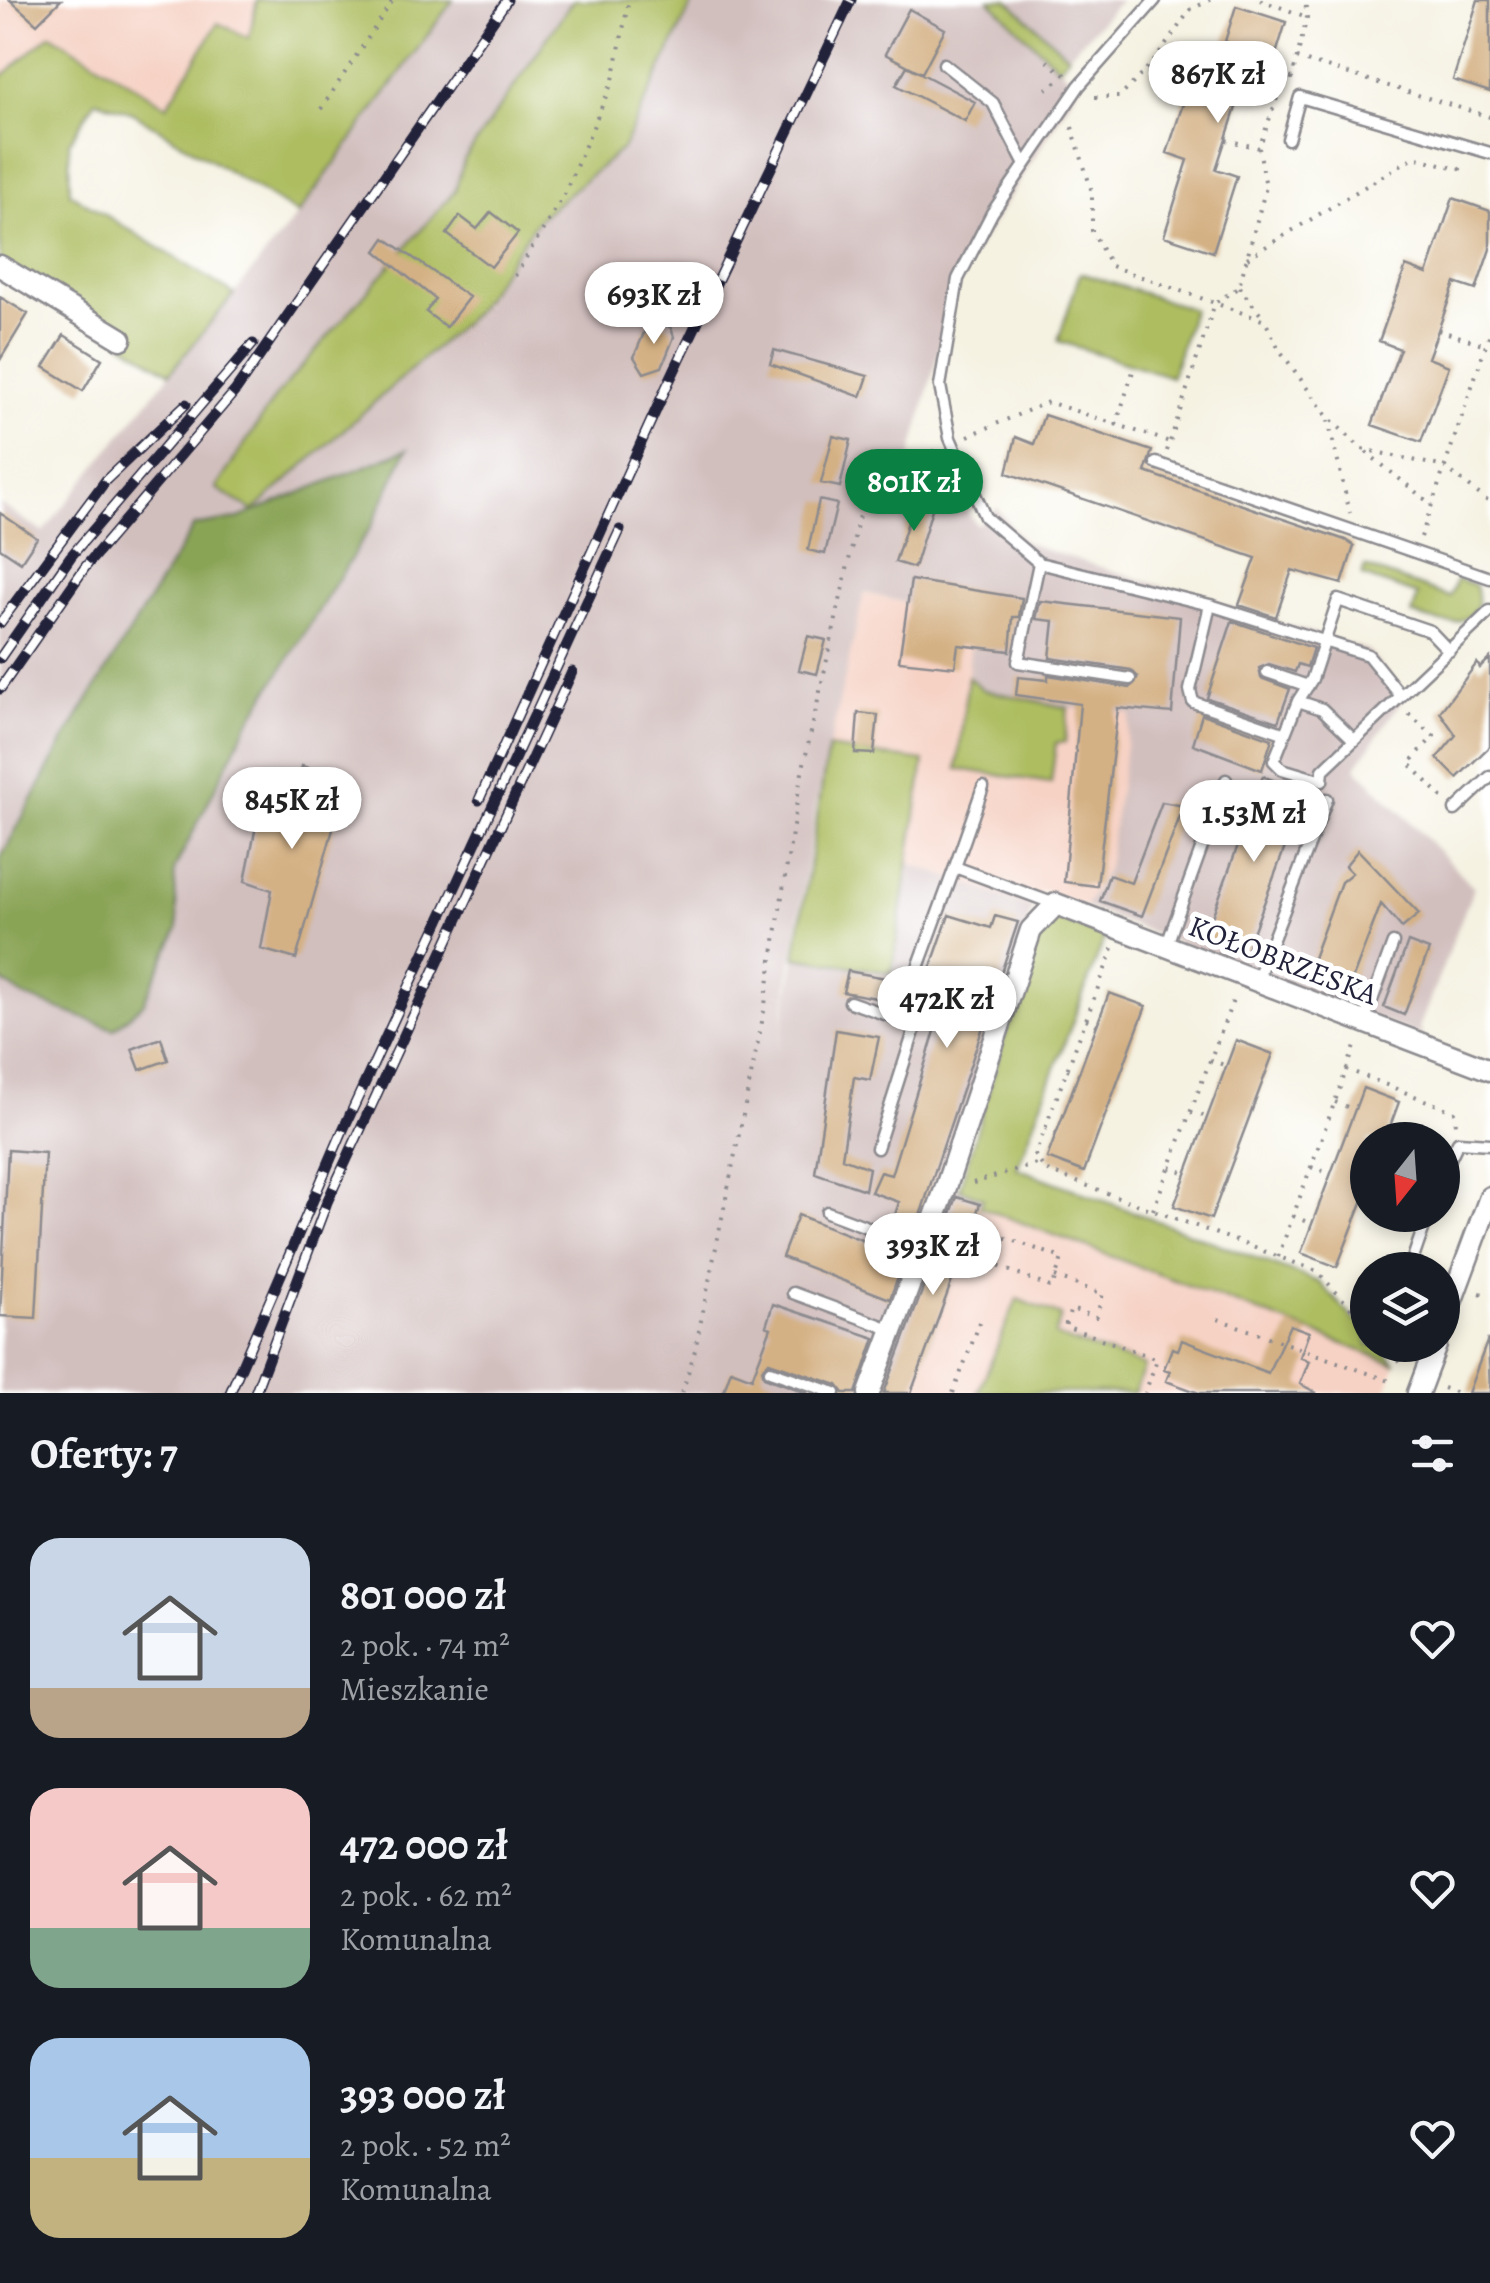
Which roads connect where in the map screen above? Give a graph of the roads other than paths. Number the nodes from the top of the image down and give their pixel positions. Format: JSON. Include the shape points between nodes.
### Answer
{"nodes":[{"id":1,"x":1155,"y":0,"type":"edge"},
{"id":2,"x":944,"y":64,"type":"dead end"},
{"id":3,"x":1288,"y":140,"type":"dead end"},
{"id":4,"x":1490,"y":153,"type":"edge"},
{"id":5,"x":1025,"y":165,"type":"junction"},
{"id":6,"x":0,"y":266,"type":"edge"},
{"id":7,"x":122,"y":338,"type":"dead end"},
{"id":8,"x":1159,"y":464,"type":"road end"},
{"id":9,"x":1039,"y":562,"type":"junction"},
{"id":10,"x":1490,"y":578,"type":"edge"},
{"id":11,"x":1210,"y":605,"type":"junction"},
{"id":12,"x":1490,"y":611,"type":"edge"},
{"id":13,"x":1325,"y":641,"type":"junction"},
{"id":14,"x":1448,"y":650,"type":"junction"},
{"id":15,"x":1267,"y":672,"type":"dead end"},
{"id":16,"x":1130,"y":679,"type":"dead end"},
{"id":17,"x":1308,"y":686,"type":"junction"},
{"id":18,"x":1398,"y":699,"type":"junction"},
{"id":19,"x":1298,"y":701,"type":"junction"},
{"id":20,"x":1284,"y":733,"type":"junction"},
{"id":21,"x":1354,"y":740,"type":"junction"},
{"id":22,"x":1490,"y":777,"type":"edge"},
{"id":23,"x":1226,"y":780,"type":"dead end"},
{"id":24,"x":982,"y":787,"type":"dead end"},
{"id":25,"x":1327,"y":799,"type":"dead end"},
{"id":26,"x":1455,"y":810,"type":"road end"},
{"id":27,"x":955,"y":867,"type":"junction"},
{"id":28,"x":1056,"y":904,"type":"junction"},
{"id":29,"x":1393,"y":943,"type":"dead end"},
{"id":30,"x":1166,"y":948,"type":"junction"},
{"id":31,"x":1249,"y":979,"type":"junction"},
{"id":32,"x":850,"y":1002,"type":"dead end"},
{"id":33,"x":899,"y":1019,"type":"junction"},
{"id":34,"x":1364,"y":1023,"type":"junction"},
{"id":35,"x":1490,"y":1070,"type":"edge"},
{"id":36,"x":1460,"y":1142,"type":"edge"},
{"id":37,"x":1490,"y":1144,"type":"edge"},
{"id":38,"x":877,"y":1148,"type":"dead end"},
{"id":39,"x":1490,"y":1197,"type":"edge"},
{"id":40,"x":827,"y":1212,"type":"dead end"},
{"id":41,"x":923,"y":1248,"type":"junction"},
{"id":42,"x":1460,"y":1278,"type":"edge"},
{"id":43,"x":793,"y":1293,"type":"dead end"},
{"id":44,"x":892,"y":1330,"type":"junction"},
{"id":45,"x":1430,"y":1362,"type":"edge"},
{"id":46,"x":770,"y":1371,"type":"dead end"},
{"id":47,"x":835,"y":1393,"type":"edge"},
{"id":48,"x":869,"y":1393,"type":"edge"},
{"id":49,"x":1418,"y":1393,"type":"edge"}],
"edges":[{"from":1,"to":5,"type":"lane","via":[[1079,86]]},
{"from":2,"to":5,"type":"lane","via":[[994,103]]},
{"from":3,"to":4,"type":"lane","via":[[1300,97]]},
{"from":5,"to":9,"type":"lane","via":[[958,279],[940,386],[952,443],[985,517]]},
{"from":6,"to":7,"type":"street"},
{"from":8,"to":10,"type":"lane"},
{"from":9,"to":11,"type":"lane"},
{"from":9,"to":16,"type":"lane","via":[[1018,662]]},
{"from":11,"to":13,"type":"lane"},
{"from":11,"to":20,"type":"lane","via":[[1190,690],[1193,702]]},
{"from":12,"to":14,"type":"lane"},
{"from":13,"to":14,"type":"lane","via":[[1338,600],[1430,631]]},
{"from":13,"to":17,"type":"lane"},
{"from":13,"to":18,"type":"lane","via":[[1368,655]]},
{"from":14,"to":18,"type":"lane"},
{"from":15,"to":17,"type":"lane"},
{"from":17,"to":19,"type":"lane"},
{"from":18,"to":21,"type":"lane"},
{"from":19,"to":20,"type":"lane"},
{"from":19,"to":21,"type":"lane","via":[[1322,709]]},
{"from":20,"to":21,"type":"lane","via":[[1274,761],[1322,781],[1323,770]]},
{"from":22,"to":26,"type":"lane"},
{"from":23,"to":30,"type":"lane"},
{"from":24,"to":27,"type":"lane"},
{"from":25,"to":31,"type":"lane"},
{"from":27,"to":28,"type":"lane"},
{"from":27,"to":33,"type":"lane"},
{"from":28,"to":30,"type":"street","name":"KOŁOBRZESKA"},
{"from":28,"to":41,"type":"street","via":[[1031,930]]},
{"from":29,"to":34,"type":"lane"},
{"from":30,"to":31,"type":"street","name":"KOŁOBRZESKA"},
{"from":31,"to":34,"type":"street","name":"KOŁOBRZESKA"},
{"from":32,"to":33,"type":"lane"},
{"from":33,"to":38,"type":"lane","via":[[916,1025]]},
{"from":34,"to":35,"type":"street","name":"KOŁOBRZESKA"},
{"from":36,"to":37,"type":"lane"},
{"from":39,"to":42,"type":"street"},
{"from":40,"to":41,"type":"lane"},
{"from":41,"to":44,"type":"street"},
{"from":43,"to":44,"type":"lane"},
{"from":44,"to":48,"type":"street"},
{"from":45,"to":49,"type":"street"},
{"from":46,"to":47,"type":"lane"}]}
